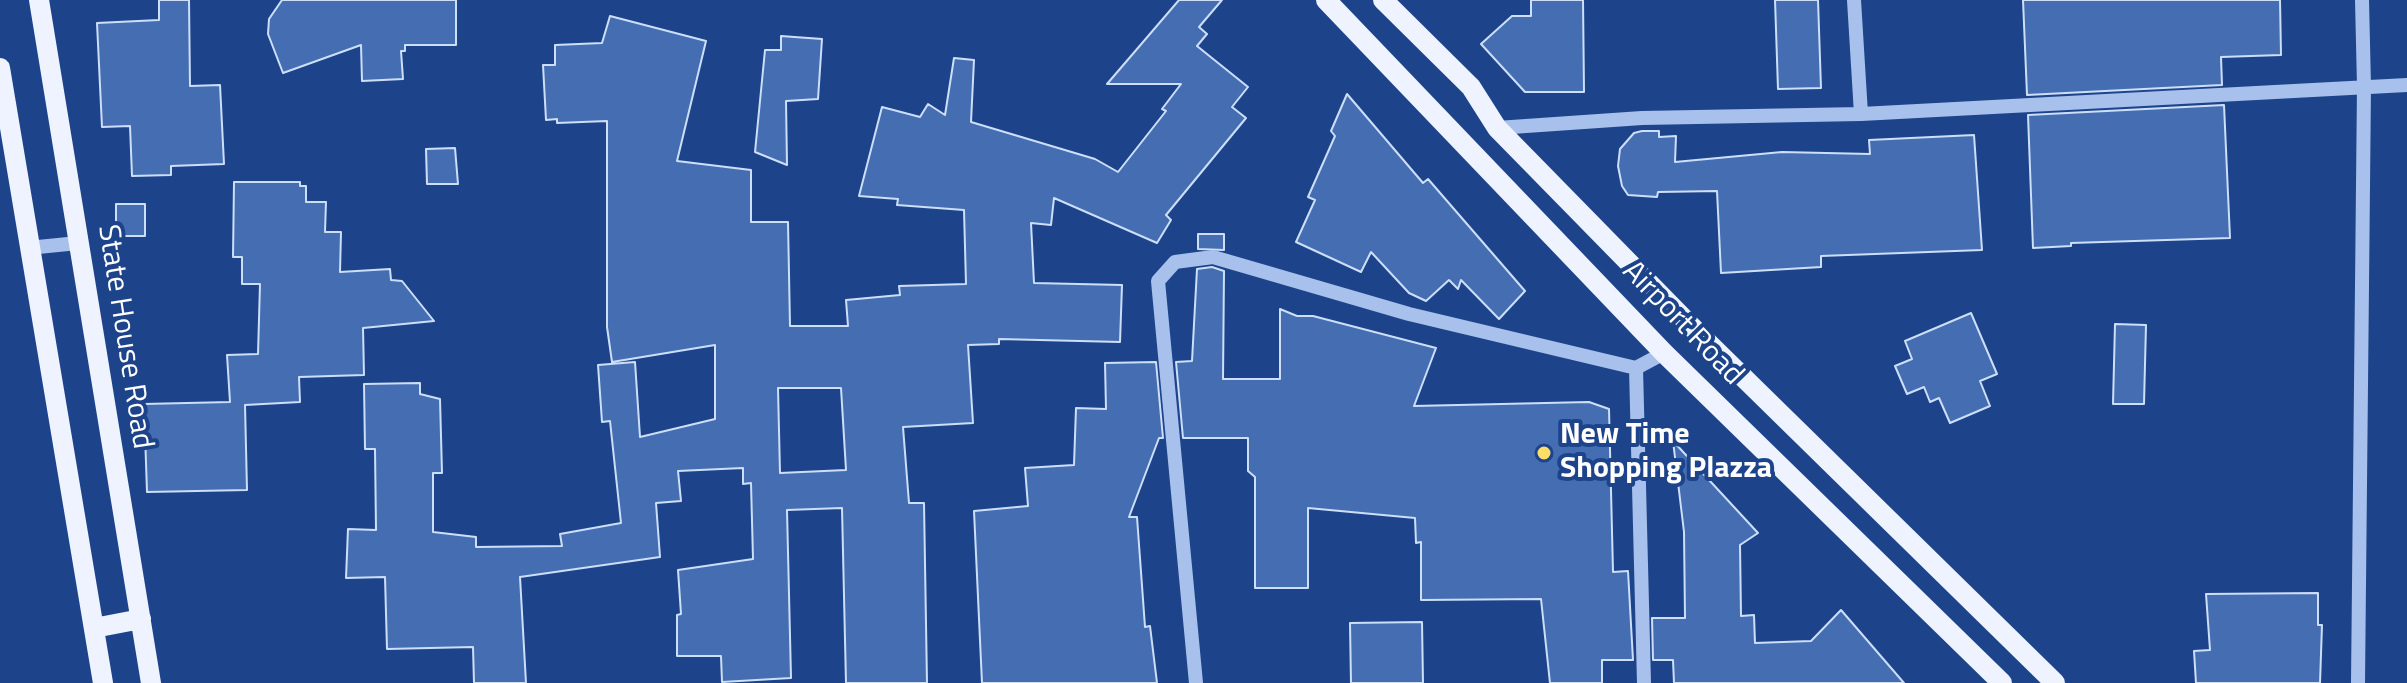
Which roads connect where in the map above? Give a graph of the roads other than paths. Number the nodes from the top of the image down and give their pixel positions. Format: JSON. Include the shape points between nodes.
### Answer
{"nodes":[{"id":1,"x":39,"y":0,"type":"edge"},
{"id":2,"x":1326,"y":0,"type":"edge"},
{"id":3,"x":1383,"y":0,"type":"edge"},
{"id":4,"x":1854,"y":0,"type":"edge"},
{"id":5,"x":2362,"y":0,"type":"edge"},
{"id":6,"x":0,"y":68,"type":"edge"},
{"id":7,"x":2407,"y":85,"type":"edge"},
{"id":8,"x":2364,"y":86,"type":"junction"},
{"id":9,"x":1861,"y":114,"type":"junction"},
{"id":10,"x":1497,"y":128,"type":"junction"},
{"id":11,"x":78,"y":243,"type":"junction"},
{"id":12,"x":28,"y":248,"type":"junction"},
{"id":13,"x":1664,"y":353,"type":"junction"},
{"id":14,"x":1636,"y":368,"type":"junction"},
{"id":15,"x":141,"y":619,"type":"junction"},
{"id":16,"x":94,"y":628,"type":"junction"},
{"id":17,"x":103,"y":683,"type":"edge"},
{"id":18,"x":151,"y":683,"type":"edge"},
{"id":19,"x":1196,"y":683,"type":"edge"},
{"id":20,"x":1644,"y":683,"type":"edge"},
{"id":21,"x":2002,"y":683,"type":"edge"},
{"id":22,"x":2055,"y":683,"type":"edge"},
{"id":23,"x":2358,"y":683,"type":"edge"}],
"edges":[{"from":1,"to":11,"type":"main road","name":"State House Road"},
{"from":2,"to":13,"type":"main road","name":"Airport Road"},
{"from":3,"to":10,"type":"main road","name":"Airport Road","via":[[1471,87]]},
{"from":4,"to":9,"type":"street"},
{"from":5,"to":8,"type":"street"},
{"from":6,"to":12,"type":"main road"},
{"from":7,"to":8,"type":"street"},
{"from":8,"to":9,"type":"street"},
{"from":8,"to":23,"type":"street"},
{"from":9,"to":10,"type":"street","via":[[1642,118]]},
{"from":10,"to":22,"type":"main road","name":"Airport Road"},
{"from":11,"to":12,"type":"street"},
{"from":11,"to":15,"type":"main road","name":"State House Road"},
{"from":12,"to":16,"type":"main road"},
{"from":13,"to":14,"type":"street"},
{"from":13,"to":21,"type":"main road","name":"Airport Road"},
{"from":14,"to":19,"type":"street","via":[[1409,314],[1213,257],[1175,262],[1158,281]]},
{"from":14,"to":20,"type":"street"},
{"from":15,"to":16,"type":"main road"},
{"from":15,"to":18,"type":"main road","name":"State House Road"},
{"from":16,"to":17,"type":"main road"}]}
